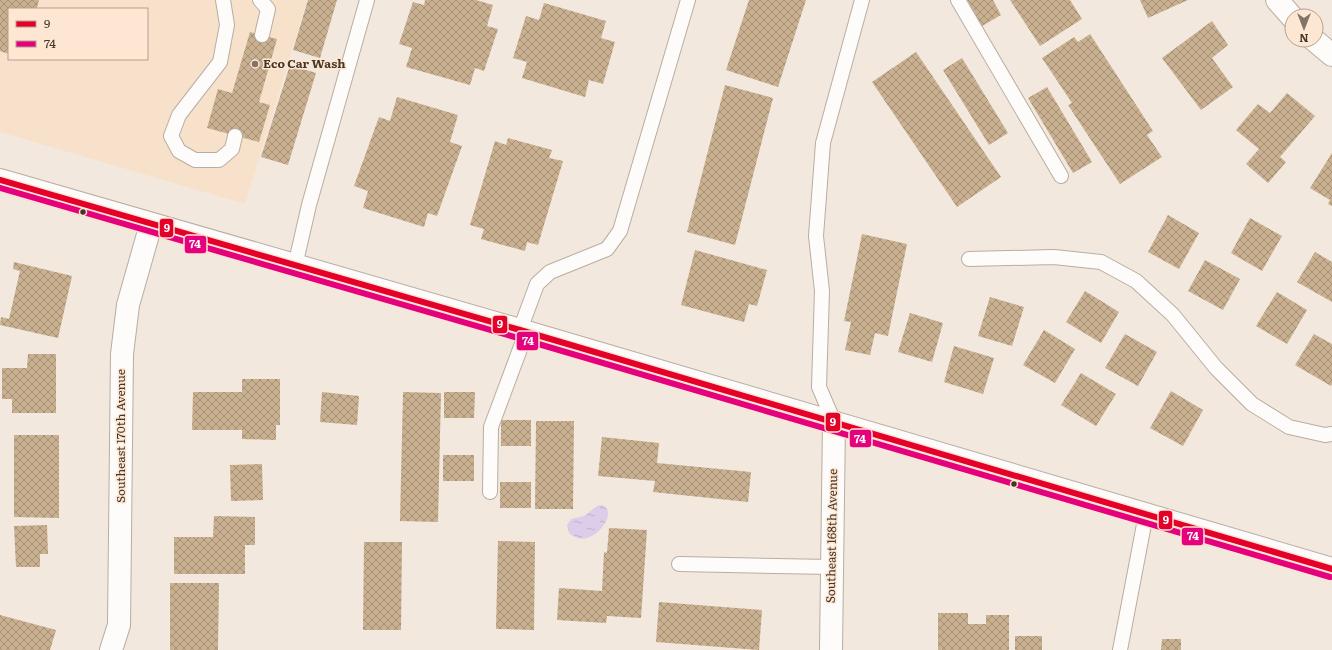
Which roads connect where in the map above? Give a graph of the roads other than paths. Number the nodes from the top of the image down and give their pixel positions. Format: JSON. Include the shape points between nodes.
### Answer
{"nodes":[{"id":1,"x":223,"y":0,"type":"edge"},
{"id":2,"x":260,"y":0,"type":"edge"},
{"id":3,"x":367,"y":0,"type":"edge"},
{"id":4,"x":688,"y":0,"type":"edge"},
{"id":5,"x":862,"y":0,"type":"edge"},
{"id":6,"x":958,"y":0,"type":"edge"},
{"id":7,"x":1277,"y":0,"type":"edge"},
{"id":8,"x":1284,"y":8,"type":"edge"},
{"id":9,"x":262,"y":35,"type":"dead end"},
{"id":10,"x":1324,"y":48,"type":"edge"},
{"id":11,"x":1332,"y":55,"type":"edge"},
{"id":12,"x":235,"y":136,"type":"dead end"},
{"id":13,"x":1061,"y":176,"type":"dead end"},
{"id":14,"x":0,"y":180,"type":"edge"},
{"id":15,"x":151,"y":224,"type":"junction"},
{"id":16,"x":969,"y":259,"type":"dead end"},
{"id":17,"x":295,"y":266,"type":"junction"},
{"id":18,"x":523,"y":332,"type":"junction"},
{"id":19,"x":834,"y":422,"type":"junction"},
{"id":20,"x":1332,"y":434,"type":"edge"},
{"id":21,"x":490,"y":492,"type":"dead end"},
{"id":22,"x":1146,"y":514,"type":"junction"},
{"id":23,"x":679,"y":564,"type":"dead end"},
{"id":24,"x":832,"y":567,"type":"junction"},
{"id":25,"x":1332,"y":569,"type":"edge"},
{"id":26,"x":111,"y":650,"type":"edge"},
{"id":27,"x":831,"y":650,"type":"edge"},
{"id":28,"x":1120,"y":650,"type":"edge"}],
"edges":[{"from":1,"to":12,"type":"lane","via":[[227,25],[220,62],[179,115],[171,136],[179,151],[195,160],[219,160],[232,149]]},
{"from":2,"to":9,"type":"lane","via":[[268,9]]},
{"from":3,"to":17,"type":"lane"},
{"from":4,"to":18,"type":"lane","via":[[620,231],[607,249],[550,272],[537,284]]},
{"from":5,"to":19,"type":"lane","via":[[823,143],[816,236],[822,291],[820,387]]},
{"from":6,"to":13,"type":"lane"},
{"from":7,"to":8,"type":"main road"},
{"from":10,"to":11,"type":"main road"},
{"from":14,"to":15,"type":"main road"},
{"from":15,"to":17,"type":"main road"},
{"from":15,"to":26,"type":"main road","name":"Southeast 170th Avenue","via":[[128,305],[122,354],[119,618]]},
{"from":16,"to":20,"type":"lane","via":[[1054,257],[1101,262],[1136,282],[1173,315],[1216,368],[1252,404],[1289,427],[1325,435]]},
{"from":17,"to":18,"type":"main road"},
{"from":18,"to":19,"type":"main road"},
{"from":18,"to":21,"type":"lane","via":[[491,427]]},
{"from":19,"to":22,"type":"main road"},
{"from":19,"to":24,"type":"main road","name":"Southeast 168th Avenue"},
{"from":22,"to":25,"type":"main road"},
{"from":22,"to":28,"type":"lane"},
{"from":23,"to":24,"type":"lane"},
{"from":24,"to":27,"type":"main road","name":"Southeast 168th Avenue"}]}
